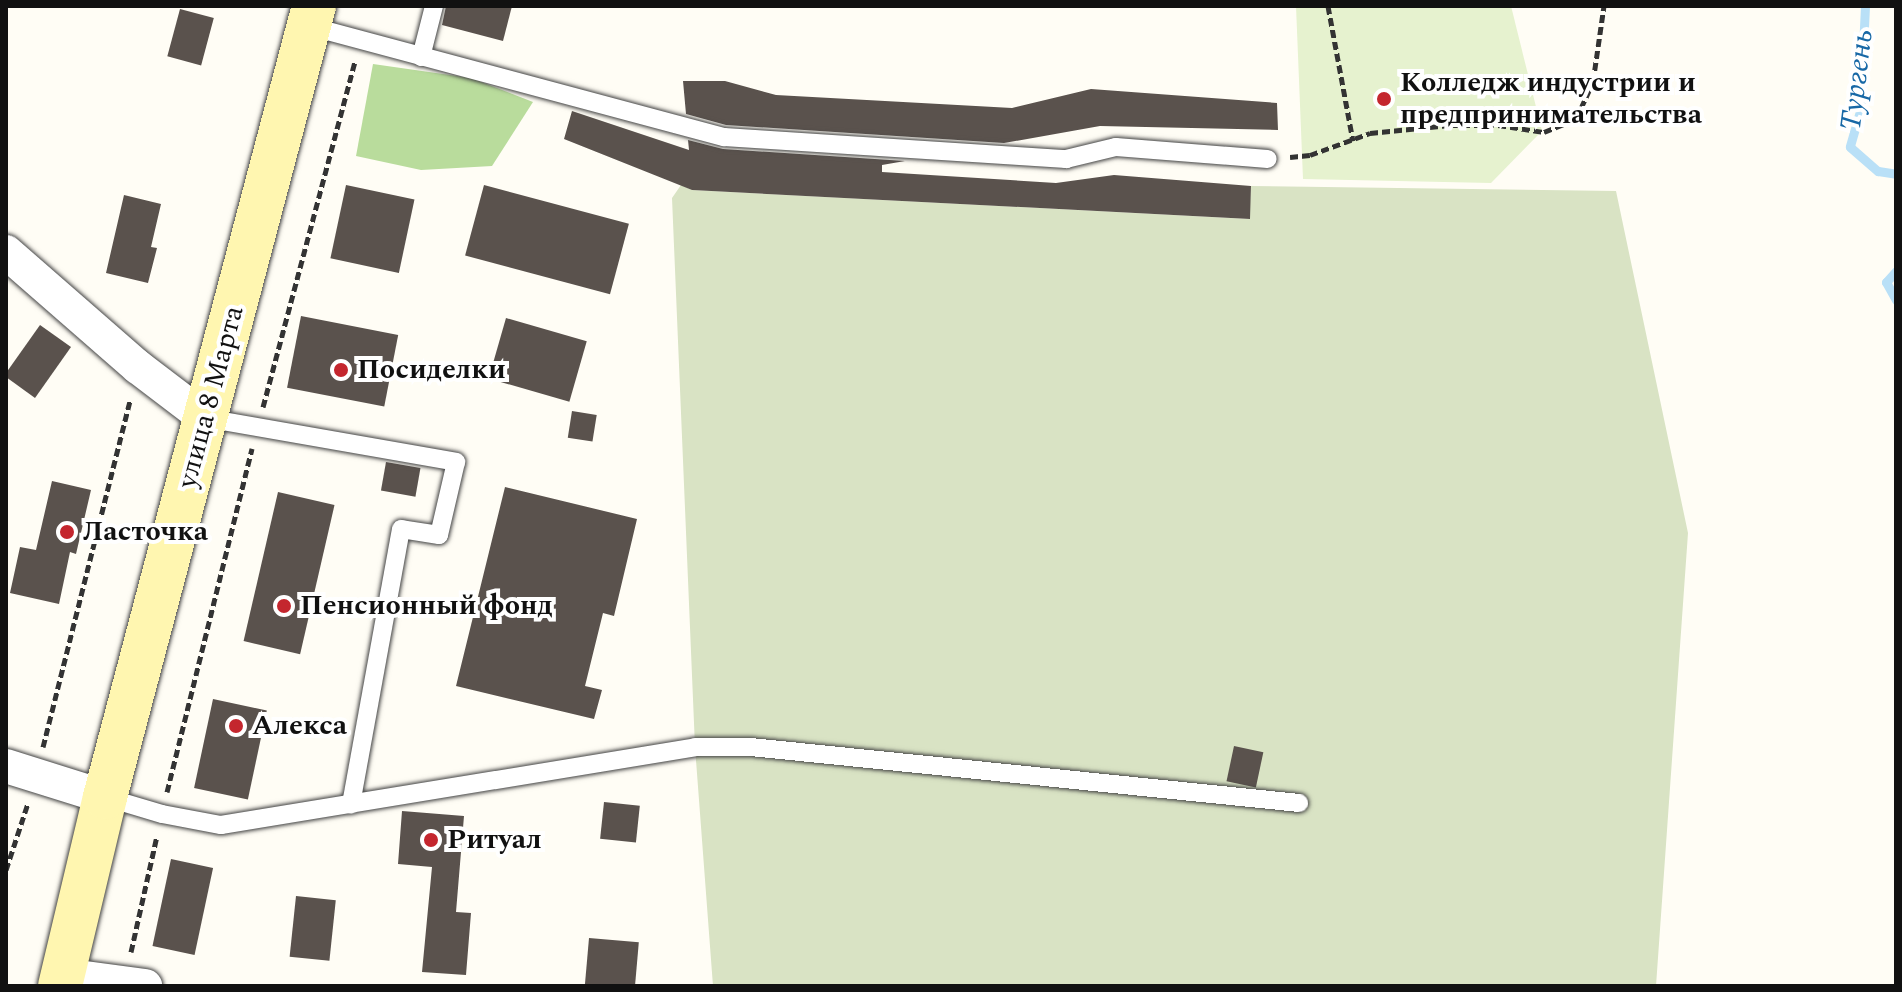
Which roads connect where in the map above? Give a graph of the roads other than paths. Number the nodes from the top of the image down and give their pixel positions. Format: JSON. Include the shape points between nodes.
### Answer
{"nodes":[{"id":1,"x":434,"y":6,"type":"edge"},
{"id":2,"x":312,"y":16,"type":"edge"},
{"id":3,"x":421,"y":57,"type":"junction"},
{"id":4,"x":1268,"y":159,"type":"road end"},
{"id":5,"x":6,"y":252,"type":"edge"},
{"id":6,"x":205,"y":418,"type":"junction"},
{"id":7,"x":21,"y":770,"type":"edge"},
{"id":8,"x":105,"y":797,"type":"junction"},
{"id":9,"x":1299,"y":803,"type":"dead end"},
{"id":10,"x":351,"y":804,"type":"junction"},
{"id":11,"x":62,"y":981,"type":"edge"},
{"id":12,"x":134,"y":985,"type":"edge"}],
"edges":[{"from":1,"to":3,"type":"lane"},
{"from":2,"to":3,"type":"lane","via":[[360,40]]},
{"from":2,"to":6,"type":"main road","name":"улица 8 Марта"},
{"from":3,"to":4,"type":"lane","via":[[724,137],[1066,159],[1116,147]]},
{"from":5,"to":6,"type":"street"},
{"from":6,"to":8,"type":"main road","name":"улица 8 Марта"},
{"from":6,"to":10,"type":"lane","via":[[456,462],[439,535],[401,529]]},
{"from":7,"to":8,"type":"street"},
{"from":8,"to":10,"type":"lane","via":[[221,825]]},
{"from":8,"to":11,"type":"main road","name":"улица 8 Марта"},
{"from":9,"to":10,"type":"lane","via":[[751,747],[695,747]]},
{"from":11,"to":12,"type":"street","name":"улица 8 Марта"}]}
